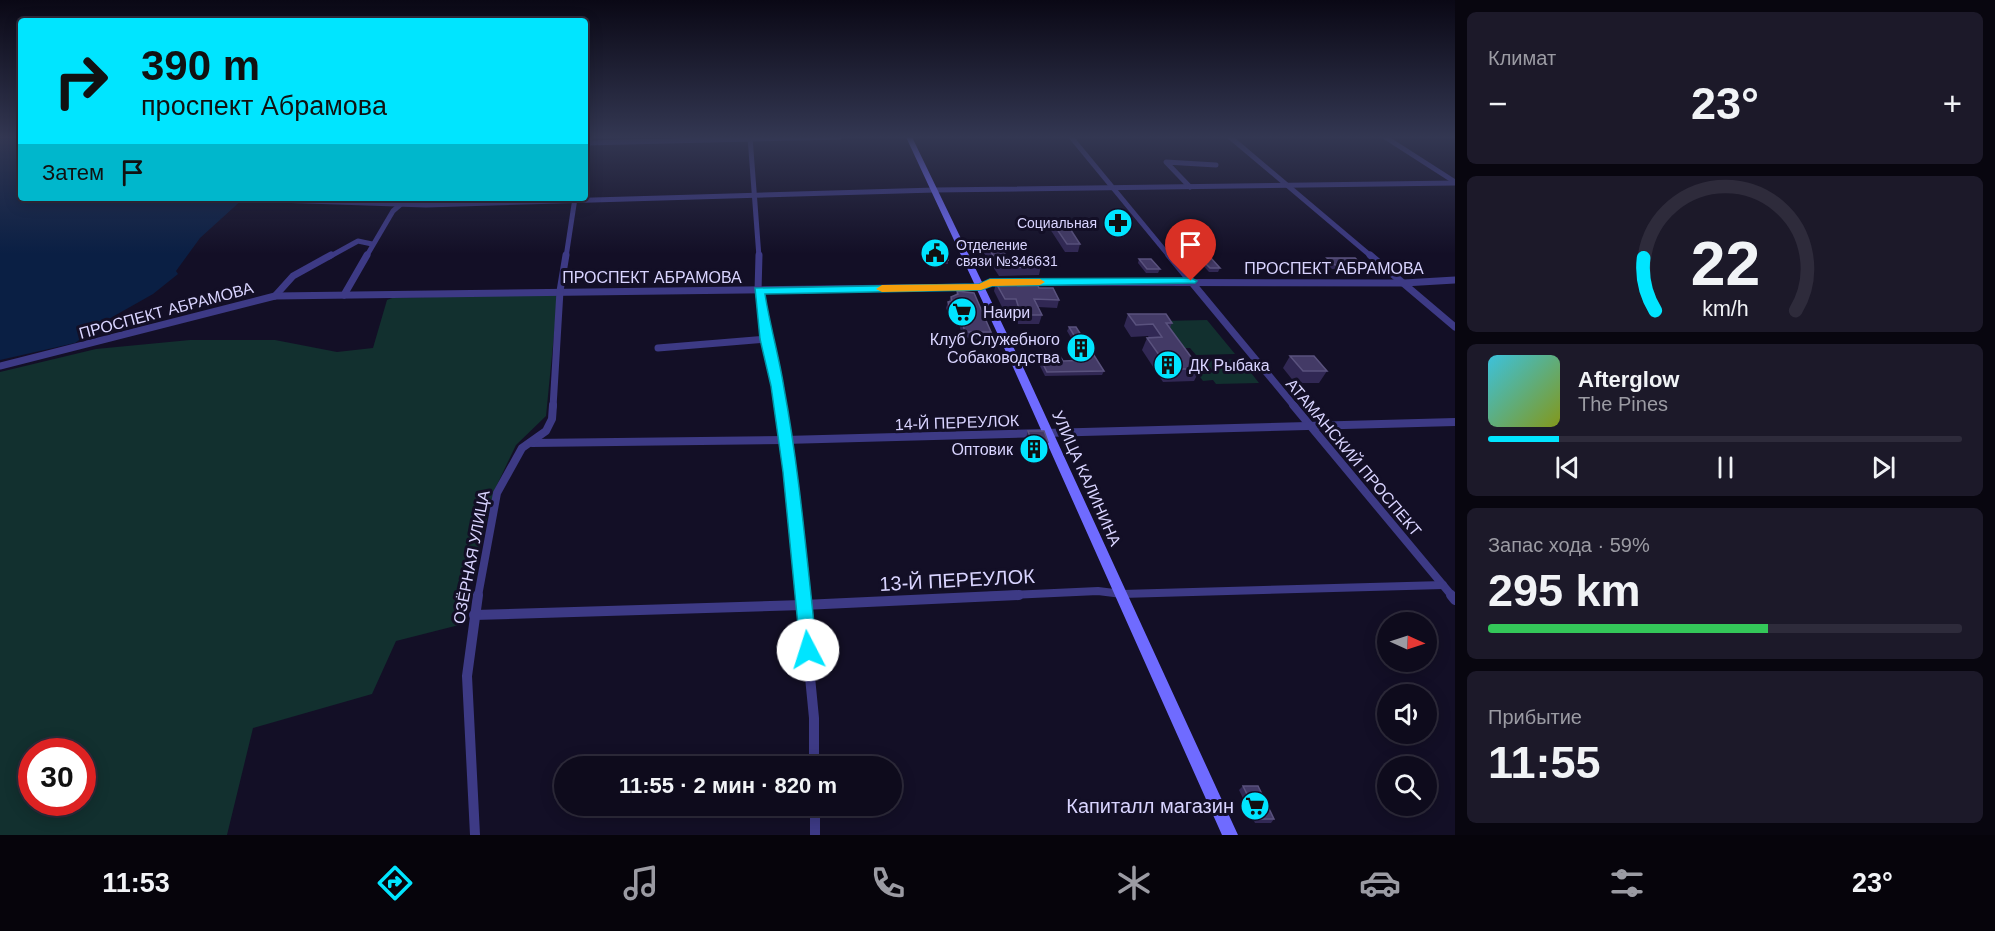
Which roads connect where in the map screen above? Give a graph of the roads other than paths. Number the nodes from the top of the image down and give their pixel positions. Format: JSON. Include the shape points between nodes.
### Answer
{"nodes":[{"id":1,"x":753,"y":176,"type":"edge"},
{"id":2,"x":928,"y":176,"type":"edge"},
{"id":3,"x":1103,"y":176,"type":"edge"},
{"id":4,"x":1179,"y":176,"type":"edge"},
{"id":5,"x":1276,"y":176,"type":"edge"},
{"id":6,"x":1455,"y":183,"type":"edge"},
{"id":7,"x":1287,"y":185,"type":"junction"},
{"id":8,"x":1190,"y":187,"type":"junction"},
{"id":9,"x":1113,"y":188,"type":"junction"},
{"id":10,"x":935,"y":190,"type":"junction"},
{"id":11,"x":754,"y":195,"type":"junction"},
{"id":12,"x":588,"y":200,"type":"edge"},
{"id":13,"x":367,"y":201,"type":"edge"},
{"id":14,"x":406,"y":201,"type":"edge"},
{"id":15,"x":541,"y":201,"type":"edge"},
{"id":16,"x":575,"y":201,"type":"edge"},
{"id":17,"x":403,"y":205,"type":"junction"},
{"id":18,"x":372,"y":244,"type":"junction"},
{"id":19,"x":1455,"y":280,"type":"edge"},
{"id":20,"x":1191,"y":281,"type":"junction"},
{"id":21,"x":1404,"y":283,"type":"junction"},
{"id":22,"x":981,"y":287,"type":"junction"},
{"id":23,"x":560,"y":291,"type":"junction"},
{"id":24,"x":759,"y":291,"type":"junction"},
{"id":25,"x":344,"y":295,"type":"junction"},
{"id":26,"x":275,"y":296,"type":"junction"},
{"id":27,"x":1455,"y":327,"type":"edge"},
{"id":28,"x":766,"y":339,"type":"junction"},
{"id":29,"x":658,"y":348,"type":"dead end"},
{"id":30,"x":0,"y":366,"type":"edge"},
{"id":31,"x":1455,"y":422,"type":"edge"},
{"id":32,"x":1309,"y":425,"type":"junction"},
{"id":33,"x":1048,"y":433,"type":"junction"},
{"id":34,"x":785,"y":440,"type":"junction"},
{"id":35,"x":532,"y":442,"type":"junction"},
{"id":36,"x":1443,"y":585,"type":"junction"},
{"id":37,"x":1122,"y":594,"type":"junction"},
{"id":38,"x":1455,"y":600,"type":"edge"},
{"id":39,"x":803,"y":605,"type":"junction"},
{"id":40,"x":474,"y":615,"type":"junction"},
{"id":41,"x":814,"y":756,"type":"edge"},
{"id":42,"x":815,"y":816,"type":"edge"},
{"id":43,"x":475,"y":835,"type":"edge"},
{"id":44,"x":815,"y":835,"type":"edge"},
{"id":45,"x":1230,"y":835,"type":"edge"}],
"edges":[{"from":1,"to":11,"type":"street"},
{"from":2,"to":10,"type":"main road","name":"УЛИЦА КАЛИНИНА"},
{"from":3,"to":9,"type":"street","name":"АТАМАНСКИЙ ПРОСПЕКТ"},
{"from":4,"to":8,"type":"street"},
{"from":5,"to":7,"type":"street"},
{"from":6,"to":7,"type":"street"},
{"from":7,"to":8,"type":"street"},
{"from":7,"to":21,"type":"street"},
{"from":8,"to":9,"type":"street"},
{"from":9,"to":10,"type":"street"},
{"from":9,"to":20,"type":"street","name":"АТАМАНСКИЙ ПРОСПЕКТ"},
{"from":10,"to":11,"type":"street"},
{"from":10,"to":22,"type":"main road","name":"УЛИЦА КАЛИНИНА"},
{"from":11,"to":12,"type":"street"},
{"from":11,"to":24,"type":"street"},
{"from":13,"to":17,"type":"street"},
{"from":14,"to":17,"type":"street"},
{"from":15,"to":17,"type":"street"},
{"from":16,"to":23,"type":"street","name":"ОЗЁРНАЯ УЛИЦА"},
{"from":17,"to":18,"type":"street","via":[[393,211]]},
{"from":18,"to":25,"type":"street"},
{"from":18,"to":26,"type":"street","via":[[358,242],[324,259],[293,276]]},
{"from":19,"to":21,"type":"street","name":"ПРОСПЕКТ АБРАМОВА"},
{"from":20,"to":21,"type":"street","name":"ПРОСПЕКТ АБРАМОВА"},
{"from":20,"to":22,"type":"street","name":"ПРОСПЕКТ АБРАМОВА","via":[[990,282]]},
{"from":20,"to":32,"type":"street","name":"АТАМАНСКИЙ ПРОСПЕКТ"},
{"from":21,"to":27,"type":"street"},
{"from":22,"to":24,"type":"street","name":"ПРОСПЕКТ АБРАМОВА"},
{"from":22,"to":33,"type":"main road","name":"УЛИЦА КАЛИНИНА"},
{"from":23,"to":24,"type":"street","name":"ПРОСПЕКТ АБРАМОВА"},
{"from":23,"to":25,"type":"street","name":"ПРОСПЕКТ АБРАМОВА"},
{"from":23,"to":35,"type":"street","name":"ОЗЁРНАЯ УЛИЦА","via":[[552,419],[546,431]]},
{"from":24,"to":28,"type":"street"},
{"from":25,"to":26,"type":"street","name":"ПРОСПЕКТ АБРАМОВА"},
{"from":26,"to":30,"type":"street","name":"ПРОСПЕКТ АБРАМОВА"},
{"from":28,"to":29,"type":"street"},
{"from":28,"to":34,"type":"street","via":[[778,386]]},
{"from":31,"to":32,"type":"street","name":"14-Й ПЕРЕУЛОК"},
{"from":32,"to":33,"type":"street","name":"14-Й ПЕРЕУЛОК"},
{"from":32,"to":36,"type":"street","name":"АТАМАНСКИЙ ПРОСПЕКТ"},
{"from":33,"to":34,"type":"street","name":"14-Й ПЕРЕУЛОК"},
{"from":33,"to":37,"type":"main road","name":"УЛИЦА КАЛИНИНА"},
{"from":34,"to":35,"type":"street","name":"14-Й ПЕРЕУЛОК"},
{"from":34,"to":39,"type":"street"},
{"from":35,"to":40,"type":"street","name":"ОЗЁРНАЯ УЛИЦА","via":[[513,460],[497,493]]},
{"from":36,"to":37,"type":"street","name":"13-Й ПЕРЕУЛОК"},
{"from":36,"to":38,"type":"street","name":"АТАМАНСКИЙ ПРОСПЕКТ"},
{"from":37,"to":39,"type":"street","name":"13-Й ПЕРЕУЛОК","via":[[1098,591]]},
{"from":37,"to":45,"type":"main road","name":"УЛИЦА КАЛИНИНА"},
{"from":39,"to":40,"type":"street","name":"13-Й ПЕРЕУЛОК"},
{"from":39,"to":41,"type":"street"},
{"from":40,"to":43,"type":"street","name":"ОЗЁРНАЯ УЛИЦА","via":[[467,676]]},
{"from":42,"to":44,"type":"street"}]}
